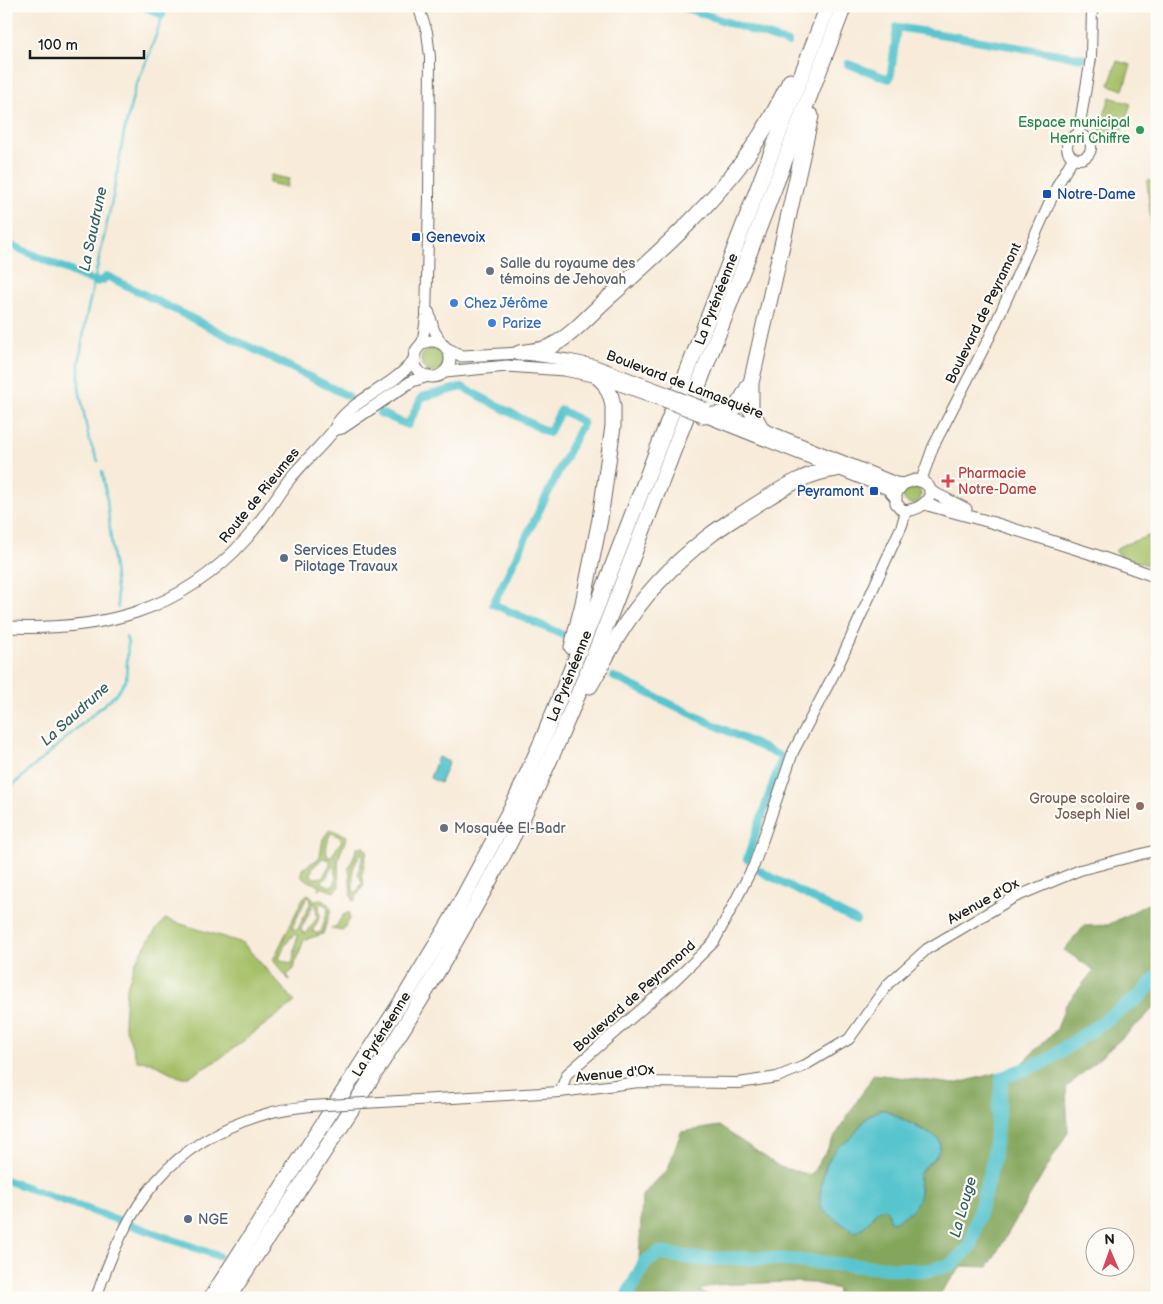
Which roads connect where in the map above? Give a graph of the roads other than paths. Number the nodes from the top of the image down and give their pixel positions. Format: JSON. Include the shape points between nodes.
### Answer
{"nodes":[{"id":1,"x":418,"y":6,"type":"edge"},
{"id":2,"x":828,"y":6,"type":"edge"},
{"id":3,"x":844,"y":6,"type":"edge"},
{"id":4,"x":1092,"y":6,"type":"edge"},
{"id":5,"x":822,"y":23,"type":"junction"},
{"id":6,"x":826,"y":55,"type":"junction"},
{"id":7,"x":1078,"y":135,"type":"junction"},
{"id":8,"x":1073,"y":158,"type":"junction"},
{"id":9,"x":426,"y":299,"type":"junction"},
{"id":10,"x":445,"y":347,"type":"junction"},
{"id":11,"x":417,"y":352,"type":"junction"},
{"id":12,"x":519,"y":353,"type":"junction"},
{"id":13,"x":445,"y":372,"type":"junction"},
{"id":14,"x":428,"y":376,"type":"junction"},
{"id":15,"x":598,"y":377,"type":"junction"},
{"id":16,"x":751,"y":383,"type":"junction"},
{"id":17,"x":665,"y":397,"type":"junction"},
{"id":18,"x":704,"y":412,"type":"junction"},
{"id":19,"x":723,"y":415,"type":"junction"},
{"id":20,"x":761,"y":428,"type":"junction"},
{"id":21,"x":334,"y":430,"type":"junction"},
{"id":22,"x":836,"y":469,"type":"junction"},
{"id":23,"x":920,"y":481,"type":"junction"},
{"id":24,"x":903,"y":484,"type":"junction"},
{"id":25,"x":930,"y":491,"type":"junction"},
{"id":26,"x":895,"y":496,"type":"junction"},
{"id":27,"x":924,"y":504,"type":"junction"},
{"id":28,"x":906,"y":511,"type":"junction"},
{"id":29,"x":994,"y":523,"type":"junction"},
{"id":30,"x":1157,"y":577,"type":"edge"},
{"id":31,"x":6,"y":627,"type":"edge"},
{"id":32,"x":572,"y":711,"type":"junction"},
{"id":33,"x":542,"y":741,"type":"junction"},
{"id":34,"x":1157,"y":850,"type":"edge"},
{"id":35,"x":560,"y":1092,"type":"junction"},
{"id":36,"x":96,"y":1298,"type":"edge"},
{"id":37,"x":211,"y":1298,"type":"edge"},
{"id":38,"x":228,"y":1298,"type":"edge"}],
"edges":[{"from":1,"to":9,"type":"street","via":[[427,32],[430,56]]},
{"from":2,"to":5,"type":"highway","name":"La Pyrénéenne"},
{"from":3,"to":6,"type":"highway","name":"La Pyrénéenne"},
{"from":4,"to":7,"type":"street","via":[[1091,58]]},
{"from":5,"to":12,"type":"highway","via":[[815,25],[781,100],[752,148],[706,203],[560,340],[547,348]]},
{"from":5,"to":33,"type":"highway","name":"La Pyrénéenne"},
{"from":6,"to":16,"type":"highway","via":[[828,66],[806,133]]},
{"from":6,"to":32,"type":"highway","name":"La Pyrénéenne"},
{"from":7,"to":8,"type":"street","via":[[1066,144],[1067,152]]},
{"from":7,"to":8,"type":"street","via":[[1088,139],[1090,150],[1083,159]]},
{"from":8,"to":23,"type":"street","name":"Boulevard de Peyramont","via":[[1058,184],[990,336],[933,447]]},
{"from":9,"to":10,"type":"street","via":[[434,330]]},
{"from":9,"to":11,"type":"street","via":[[424,332]]},
{"from":10,"to":11,"type":"main road","via":[[432,341],[423,344]]},
{"from":10,"to":12,"type":"main road","name":"Boulevard de Lamasquère","via":[[462,356]]},
{"from":10,"to":13,"type":"main road","via":[[450,354],[450,364]]},
{"from":11,"to":14,"type":"main road","via":[[415,363],[419,371]]},
{"from":11,"to":21,"type":"main road","name":"Route de Rieumes","via":[[405,370],[344,415]]},
{"from":12,"to":17,"type":"main road","name":"Boulevard de Lamasquère","via":[[593,365]]},
{"from":13,"to":14,"type":"main road"},
{"from":13,"to":15,"type":"main road","name":"Boulevard de Lamasquère","via":[[507,366],[564,370]]},
{"from":14,"to":21,"type":"main road","name":"Route de Rieumes","via":[[412,381],[342,428]]},
{"from":15,"to":17,"type":"main road","name":"Boulevard de Lamasquère"},
{"from":15,"to":33,"type":"highway","via":[[608,390],[613,406],[600,519],[584,603],[573,644],[539,733]]},
{"from":16,"to":19,"type":"highway","via":[[741,403]]},
{"from":16,"to":20,"type":"highway","via":[[751,410]]},
{"from":17,"to":18,"type":"main road","name":"Boulevard de Lamasquère","bridge":true},
{"from":18,"to":19,"type":"highway"},
{"from":18,"to":22,"type":"main road","name":"Boulevard de Lamasquère"},
{"from":19,"to":20,"type":"main road","name":"Boulevard de Lamasquère"},
{"from":20,"to":24,"type":"main road","name":"Boulevard de Lamasquère"},
{"from":21,"to":31,"type":"main road","name":"Route de Rieumes","via":[[289,481],[246,539],[194,584],[149,608],[103,622],[71,627]]},
{"from":22,"to":26,"type":"main road","name":"Boulevard de Lamasquère","via":[[888,489]]},
{"from":22,"to":32,"type":"highway","via":[[797,480],[710,535],[668,573],[618,636],[586,695]]},
{"from":23,"to":24,"type":"main road"},
{"from":23,"to":25,"type":"main road"},
{"from":24,"to":26,"type":"main road"},
{"from":25,"to":27,"type":"main road"},
{"from":25,"to":29,"type":"main road"},
{"from":26,"to":28,"type":"main road","via":[[898,507]]},
{"from":27,"to":28,"type":"main road"},
{"from":27,"to":29,"type":"main road"},
{"from":28,"to":35,"type":"street","name":"Boulevard de Peyramond","via":[[838,666],[793,752],[754,865],[714,942],[567,1074]]},
{"from":29,"to":30,"type":"main road"},
{"from":32,"to":38,"type":"highway","name":"La Pyrénéenne","via":[[529,806],[463,929]]},
{"from":33,"to":37,"type":"highway","name":"La Pyrénéenne","via":[[450,922]]},
{"from":34,"to":35,"type":"street","name":"Avenue d'Ox","via":[[1080,870],[1013,898],[927,949],[888,984],[848,1039],[802,1067],[777,1077],[739,1083],[639,1082]]},
{"from":35,"to":36,"type":"street","name":"Avenue d'Ox","bridge":true,"via":[[310,1106],[270,1112],[236,1124],[192,1147],[150,1188],[126,1223]]}]}
